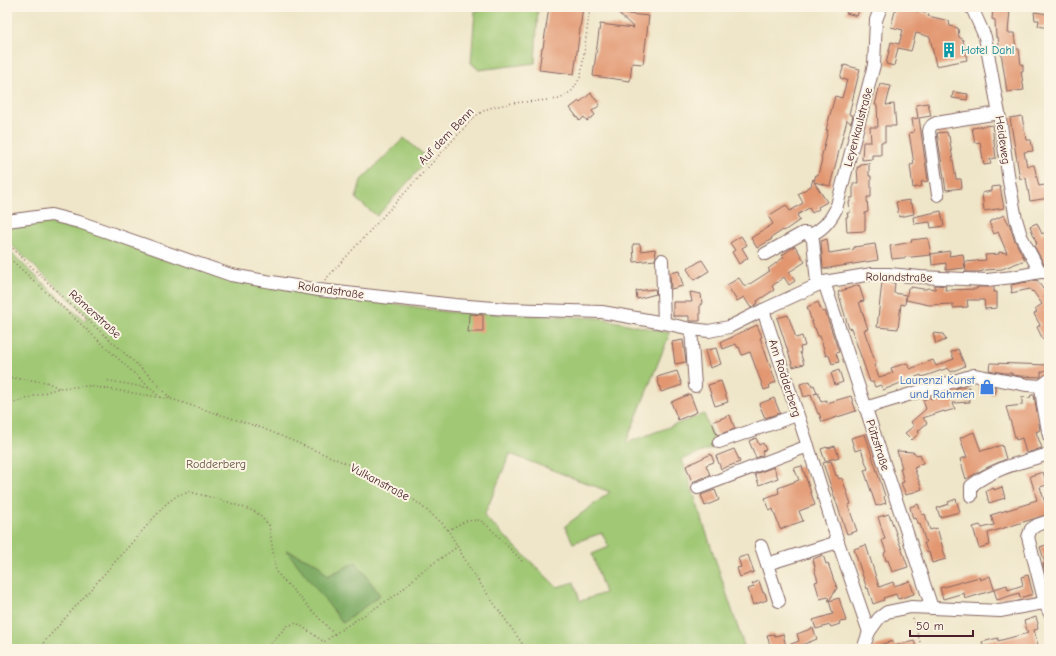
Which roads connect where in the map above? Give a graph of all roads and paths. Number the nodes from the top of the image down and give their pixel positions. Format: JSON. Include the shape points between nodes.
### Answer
{"nodes":[{"id":1,"x":590,"y":7,"type":"edge"},
{"id":2,"x":881,"y":7,"type":"edge"},
{"id":3,"x":970,"y":7,"type":"edge"},
{"id":4,"x":999,"y":113,"type":"junction"},
{"id":5,"x":938,"y":195,"type":"dead end"},
{"id":6,"x":7,"y":221,"type":"edge"},
{"id":7,"x":810,"y":235,"type":"junction"},
{"id":8,"x":7,"y":243,"type":"edge"},
{"id":9,"x":765,"y":254,"type":"dead end"},
{"id":10,"x":7,"y":256,"type":"edge"},
{"id":11,"x":662,"y":260,"type":"dead end"},
{"id":12,"x":1044,"y":272,"type":"edge"},
{"id":13,"x":821,"y":283,"type":"junction"},
{"id":14,"x":319,"y":290,"type":"junction"},
{"id":15,"x":763,"y":310,"type":"junction"},
{"id":16,"x":664,"y":323,"type":"junction"},
{"id":17,"x":691,"y":329,"type":"junction"},
{"id":18,"x":7,"y":377,"type":"edge"},
{"id":19,"x":104,"y":380,"type":"dead end"},
{"id":20,"x":1045,"y":383,"type":"edge"},
{"id":21,"x":695,"y":386,"type":"dead end"},
{"id":22,"x":59,"y":388,"type":"junction"},
{"id":23,"x":150,"y":388,"type":"junction"},
{"id":24,"x":161,"y":398,"type":"junction"},
{"id":25,"x":171,"y":399,"type":"junction"},
{"id":26,"x":7,"y":405,"type":"edge"},
{"id":27,"x":865,"y":408,"type":"junction"},
{"id":28,"x":797,"y":415,"type":"junction"},
{"id":29,"x":1049,"y":436,"type":"edge"},
{"id":30,"x":718,"y":442,"type":"dead end"},
{"id":31,"x":808,"y":446,"type":"junction"},
{"id":32,"x":1049,"y":454,"type":"edge"},
{"id":33,"x":698,"y":488,"type":"dead end"},
{"id":34,"x":971,"y":496,"type":"dead end"},
{"id":35,"x":1049,"y":520,"type":"edge"},
{"id":36,"x":448,"y":530,"type":"junction"},
{"id":37,"x":838,"y":542,"type":"junction"},
{"id":38,"x":761,"y":546,"type":"dead end"},
{"id":39,"x":457,"y":547,"type":"junction"},
{"id":40,"x":522,"y":561,"type":"dead end"},
{"id":41,"x":767,"y":564,"type":"junction"},
{"id":42,"x":779,"y":601,"type":"dead end"},
{"id":43,"x":1048,"y":606,"type":"edge"},
{"id":44,"x":910,"y":607,"type":"junction"},
{"id":45,"x":932,"y":608,"type":"junction"},
{"id":46,"x":869,"y":632,"type":"junction"},
{"id":47,"x":335,"y":635,"type":"junction"},
{"id":48,"x":38,"y":649,"type":"edge"},
{"id":49,"x":265,"y":649,"type":"edge"},
{"id":50,"x":526,"y":649,"type":"edge"},
{"id":51,"x":863,"y":649,"type":"edge"},
{"id":52,"x":922,"y":649,"type":"edge"}],
"edges":[{"from":1,"to":14,"type":"path","name":"Auf dem Benn","via":[[581,76],[573,90],[560,99],[512,102],[489,108],[475,116],[325,280]]},
{"from":2,"to":7,"type":"street","name":"Leyenkaulstraße","via":[[876,20],[874,65],[836,209],[824,227]]},
{"from":3,"to":4,"type":"street","name":"Heideweg","via":[[985,37]]},
{"from":4,"to":5,"type":"street","via":[[932,124],[929,131]]},
{"from":4,"to":12,"type":"street","name":"Heideweg","via":[[1016,219],[1021,236]]},
{"from":6,"to":14,"type":"street","name":"Rolandstraße","via":[[51,215],[79,222],[231,275]]},
{"from":7,"to":9,"type":"street","name":"Leyenkaulstraße","via":[[803,233]]},
{"from":7,"to":13,"type":"street"},
{"from":8,"to":25,"type":"path","name":"Römerstraße","via":[[153,379]]},
{"from":10,"to":23,"type":"path"},
{"from":11,"to":16,"type":"street"},
{"from":12,"to":13,"type":"street","name":"Rolandstraße","via":[[987,280],[872,274]]},
{"from":13,"to":15,"type":"street","name":"Rolandstraße"},
{"from":13,"to":27,"type":"street","name":"Pützstraße"},
{"from":14,"to":16,"type":"street","name":"Rolandstraße","via":[[455,305],[602,312]]},
{"from":15,"to":17,"type":"street","name":"Rolandstraße","via":[[729,327],[709,331]]},
{"from":15,"to":28,"type":"street","name":"Am Rodderberg"},
{"from":16,"to":17,"type":"street","name":"Rolandstraße"},
{"from":17,"to":21,"type":"street"},
{"from":18,"to":22,"type":"path","via":[[46,382]]},
{"from":19,"to":23,"type":"path"},
{"from":20,"to":27,"type":"street","via":[[1027,385],[974,375]]},
{"from":20,"to":29,"type":"street","via":[[1043,404]]},
{"from":22,"to":24,"type":"path","name":"Vulkanstraße","via":[[89,386]]},
{"from":22,"to":26,"type":"path"},
{"from":23,"to":24,"type":"path"},
{"from":24,"to":25,"type":"path","name":"Vulkanstraße"},
{"from":25,"to":36,"type":"path","name":"Vulkanstraße","via":[[262,428],[369,473],[414,500]]},
{"from":27,"to":45,"type":"street","name":"Pützstraße"},
{"from":28,"to":30,"type":"street"},
{"from":28,"to":31,"type":"street","name":"Am Rodderberg"},
{"from":31,"to":33,"type":"street"},
{"from":31,"to":37,"type":"street","name":"Am Rodderberg"},
{"from":32,"to":34,"type":"street","via":[[997,470],[980,479],[971,486]]},
{"from":35,"to":43,"type":"street","via":[[1031,529],[1028,537]]},
{"from":36,"to":39,"type":"path","name":"Vulkanstraße"},
{"from":36,"to":40,"type":"path","via":[[466,520],[480,520]]},
{"from":37,"to":41,"type":"street"},
{"from":37,"to":46,"type":"street","name":"Am Rodderberg"},
{"from":38,"to":41,"type":"street"},
{"from":39,"to":47,"type":"path","via":[[421,572],[399,593]]},
{"from":39,"to":50,"type":"path","name":"Vulkanstraße"},
{"from":41,"to":42,"type":"street"},
{"from":43,"to":45,"type":"street","via":[[1000,611]]},
{"from":44,"to":45,"type":"street"},
{"from":44,"to":46,"type":"street","via":[[887,612]]},
{"from":44,"to":52,"type":"path"},
{"from":46,"to":51,"type":"street"},
{"from":47,"to":48,"type":"path","via":[[276,572],[269,524],[256,512],[190,492],[178,495],[167,502]]},
{"from":47,"to":49,"type":"path","via":[[324,642],[297,623],[287,626]]}]}
